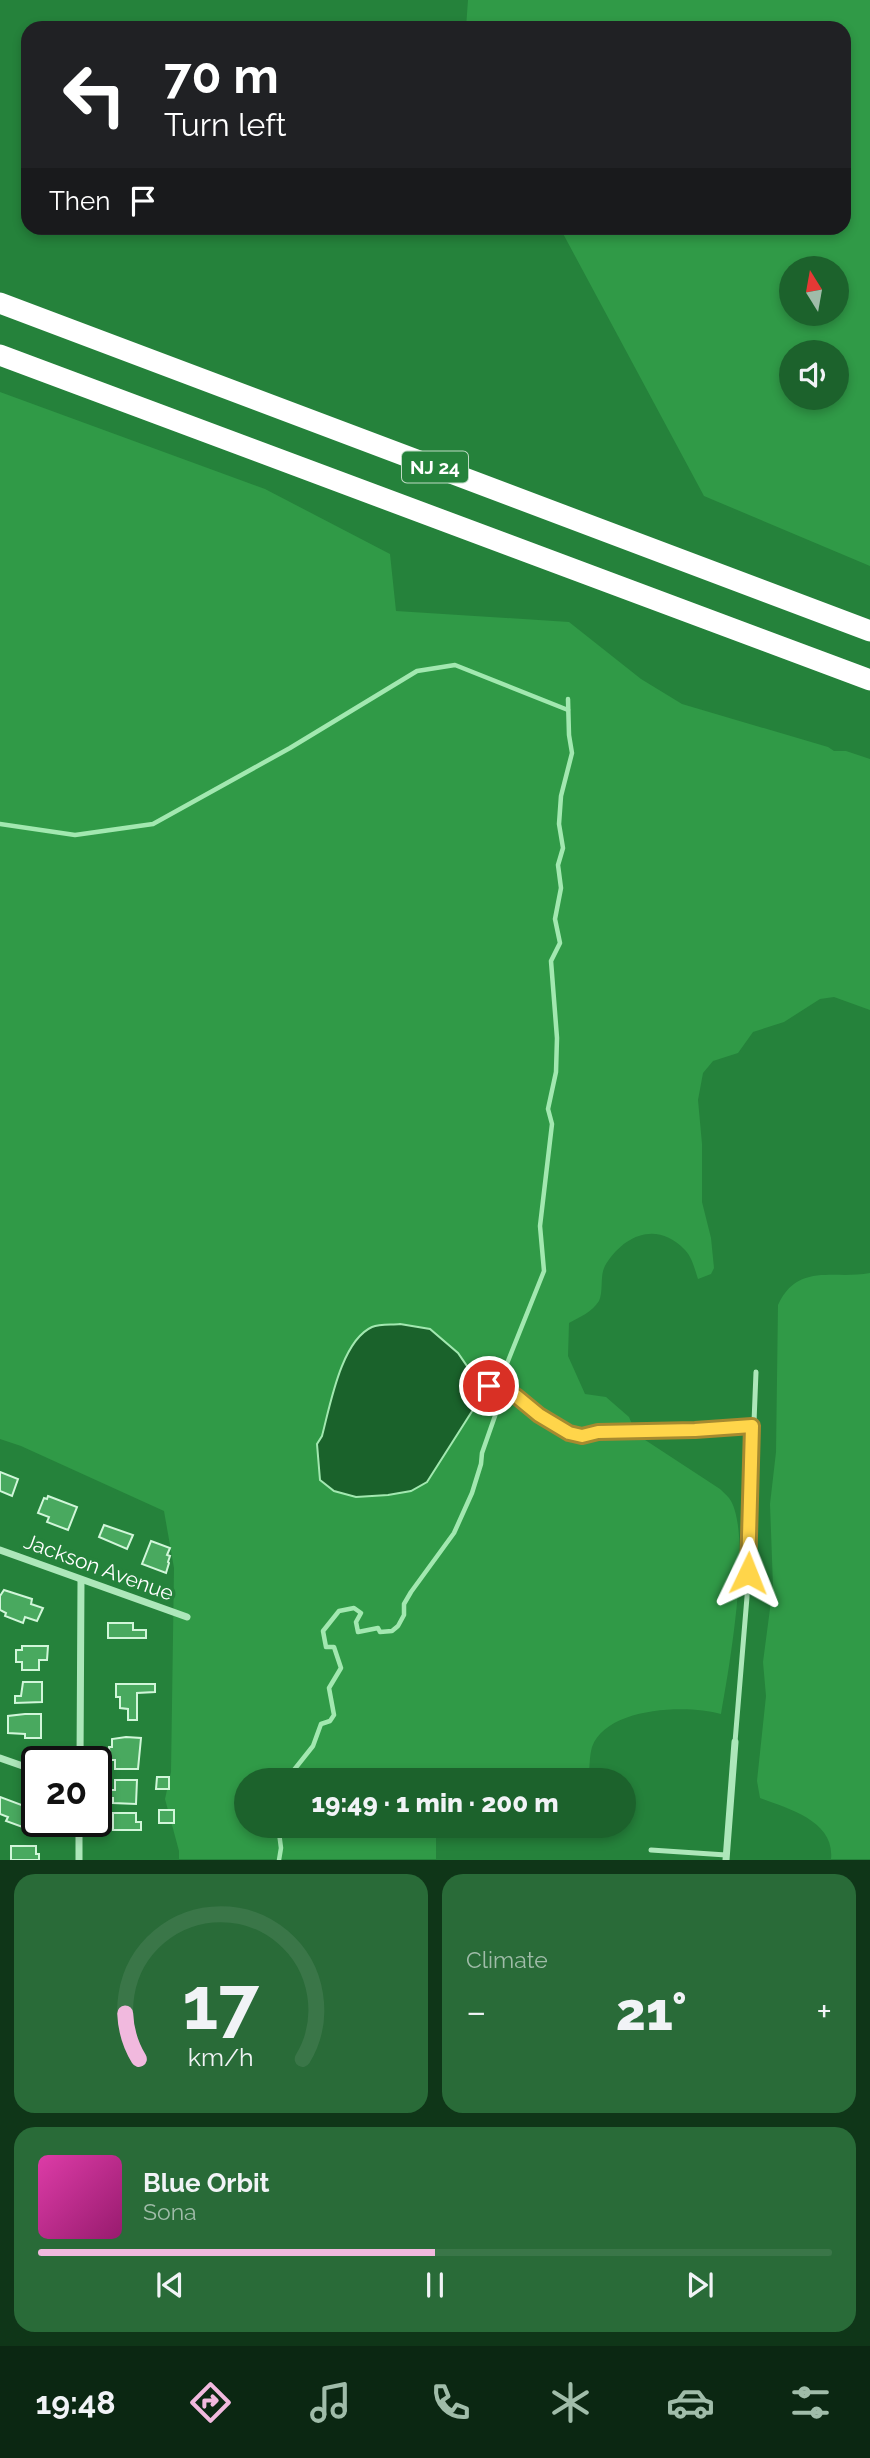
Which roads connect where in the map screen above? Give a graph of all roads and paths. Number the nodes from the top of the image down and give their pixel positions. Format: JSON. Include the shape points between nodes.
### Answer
{"nodes":[{"id":1,"x":0,"y":303,"type":"edge"},
{"id":2,"x":0,"y":355,"type":"edge"},
{"id":3,"x":870,"y":631,"type":"edge"},
{"id":4,"x":870,"y":680,"type":"edge"},
{"id":5,"x":756,"y":1372,"type":"dead end"},
{"id":6,"x":489,"y":1386,"type":"dead end"},
{"id":7,"x":752,"y":1426,"type":"junction"},
{"id":8,"x":0,"y":1550,"type":"edge"},
{"id":9,"x":81,"y":1580,"type":"junction"},
{"id":10,"x":187,"y":1617,"type":"dead end"},
{"id":11,"x":735,"y":1742,"type":"joint"},
{"id":12,"x":80,"y":1746,"type":"edge"},
{"id":13,"x":0,"y":1758,"type":"edge"},
{"id":14,"x":21,"y":1765,"type":"edge"},
{"id":15,"x":79,"y":1837,"type":"edge"},
{"id":16,"x":651,"y":1850,"type":"dead end"},
{"id":17,"x":682,"y":1852,"type":"junction"},
{"id":18,"x":726,"y":1857,"type":"edge"},
{"id":19,"x":79,"y":1860,"type":"edge"},
{"id":20,"x":681,"y":1860,"type":"edge"}],
"edges":[{"from":1,"to":3,"type":"highway","number":"NJ 24"},
{"from":2,"to":4,"type":"highway","number":"NJ 24"},
{"from":5,"to":7,"type":"lane"},
{"from":6,"to":7,"type":"lane","via":[[516,1396],[539,1415],[582,1436]]},
{"from":7,"to":11,"type":"lane","via":[[747,1597]]},
{"from":8,"to":9,"type":"street","name":"Jackson Avenue"},
{"from":9,"to":10,"type":"street","name":"Jackson Avenue"},
{"from":9,"to":12,"type":"street"},
{"from":11,"to":18,"type":"street"},
{"from":13,"to":14,"type":"street"},
{"from":15,"to":19,"type":"street"},
{"from":16,"to":17,"type":"lane"},
{"from":17,"to":18,"type":"lane"},
{"from":17,"to":20,"type":"lane"}]}
